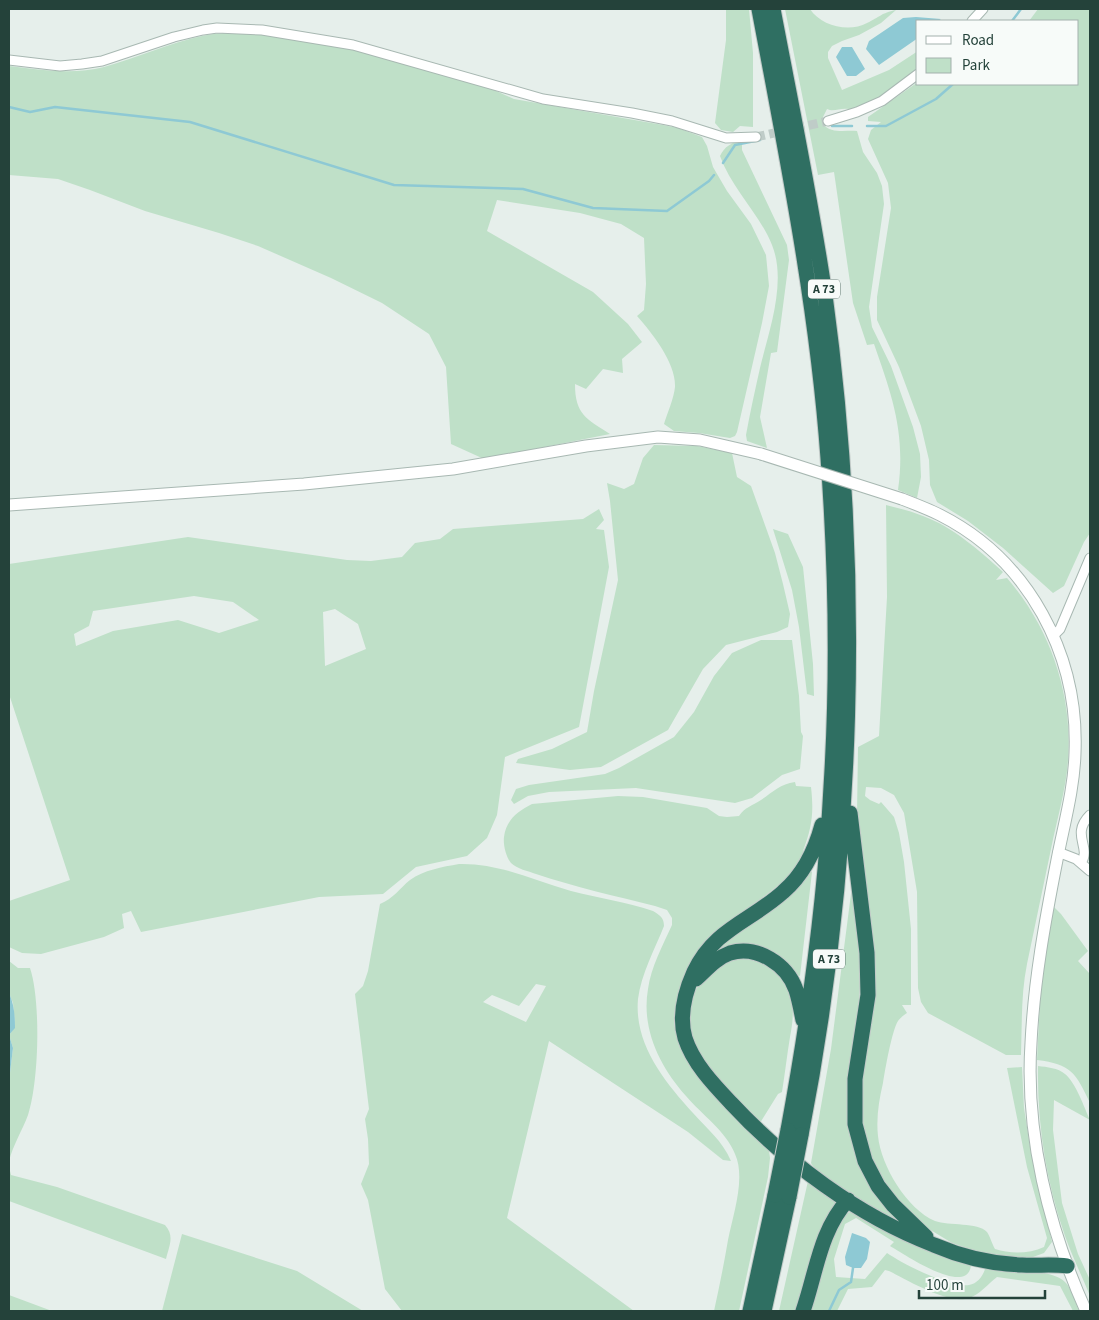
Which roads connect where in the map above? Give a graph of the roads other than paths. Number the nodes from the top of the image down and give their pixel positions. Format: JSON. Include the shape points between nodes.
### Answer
{"nodes":[{"id":1,"x":759,"y":9,"type":"edge"},
{"id":2,"x":773,"y":9,"type":"edge"},
{"id":3,"x":983,"y":9,"type":"edge"},
{"id":4,"x":973,"y":20,"type":"edge"},
{"id":5,"x":9,"y":60,"type":"edge"},
{"id":6,"x":916,"y":76,"type":"edge"},
{"id":7,"x":828,"y":121,"type":"tunnel mouth"},
{"id":8,"x":756,"y":137,"type":"tunnel mouth"},
{"id":9,"x":9,"y":505,"type":"edge"},
{"id":10,"x":1090,"y":558,"type":"edge"},
{"id":11,"x":1054,"y":635,"type":"junction"},
{"id":12,"x":839,"y":785,"type":"junction"},
{"id":13,"x":1090,"y":815,"type":"edge"},
{"id":14,"x":1058,"y":852,"type":"junction"},
{"id":15,"x":1078,"y":861,"type":"junction"},
{"id":16,"x":1090,"y":871,"type":"edge"},
{"id":17,"x":689,"y":985,"type":"junction"},
{"id":18,"x":805,"y":1031,"type":"junction"},
{"id":19,"x":795,"y":1132,"type":"junction"},
{"id":20,"x":782,"y":1196,"type":"junction"},
{"id":21,"x":848,"y":1200,"type":"junction"},
{"id":22,"x":934,"y":1246,"type":"junction"},
{"id":23,"x":1067,"y":1266,"type":"junction"},
{"id":24,"x":750,"y":1311,"type":"edge"},
{"id":25,"x":764,"y":1311,"type":"edge"},
{"id":26,"x":803,"y":1311,"type":"edge"},
{"id":27,"x":1086,"y":1311,"type":"edge"}],
"edges":[{"from":1,"to":12,"type":"highway","number":"A 73","via":[[799,218],[828,456]]},
{"from":2,"to":12,"type":"highway","number":"A 73","via":[[825,296],[841,456],[848,656]]},
{"from":3,"to":4,"type":"street"},
{"from":5,"to":8,"type":"street","via":[[60,66],[82,64],[102,61],[203,30],[262,30],[353,45],[543,99],[672,121],[726,138]]},
{"from":6,"to":7,"type":"street","via":[[882,101]]},
{"from":9,"to":11,"type":"street","bridge":true,"via":[[454,469],[658,437],[700,440],[761,454],[940,514],[989,548],[1027,588]]},
{"from":10,"to":11,"type":"street","via":[[1060,629]]},
{"from":11,"to":14,"type":"street","via":[[1070,689],[1076,729],[1073,782]]},
{"from":12,"to":17,"type":"highway","via":[[814,849],[798,877],[778,897],[714,942]]},
{"from":12,"to":18,"type":"highway","number":"A 73"},
{"from":12,"to":19,"type":"highway","number":"A 73","via":[[829,961],[820,1032]]},
{"from":12,"to":22,"type":"highway","via":[[867,953],[868,995],[855,1079],[855,1124],[864,1160],[878,1186]]},
{"from":13,"to":15,"type":"street","via":[[1080,832],[1084,859]]},
{"from":14,"to":15,"type":"street"},
{"from":14,"to":23,"type":"street","via":[[1040,952],[1030,1046],[1036,1146],[1044,1188]]},
{"from":15,"to":16,"type":"street"},
{"from":17,"to":18,"type":"highway","via":[[712,964],[731,953],[762,955],[784,969],[791,979]]},
{"from":17,"to":21,"type":"highway","via":[[682,1021],[685,1038],[703,1070],[742,1115],[772,1143]]},
{"from":18,"to":19,"type":"highway","number":"A 73"},
{"from":19,"to":20,"type":"highway","number":"A 73","bridge":true},
{"from":20,"to":24,"type":"highway","number":"A 73"},
{"from":20,"to":25,"type":"highway","number":"A 73"},
{"from":21,"to":22,"type":"highway","via":[[895,1228]]},
{"from":21,"to":26,"type":"highway","via":[[828,1229]]},
{"from":22,"to":23,"type":"highway","via":[[981,1261]]},
{"from":23,"to":27,"type":"street"}]}
